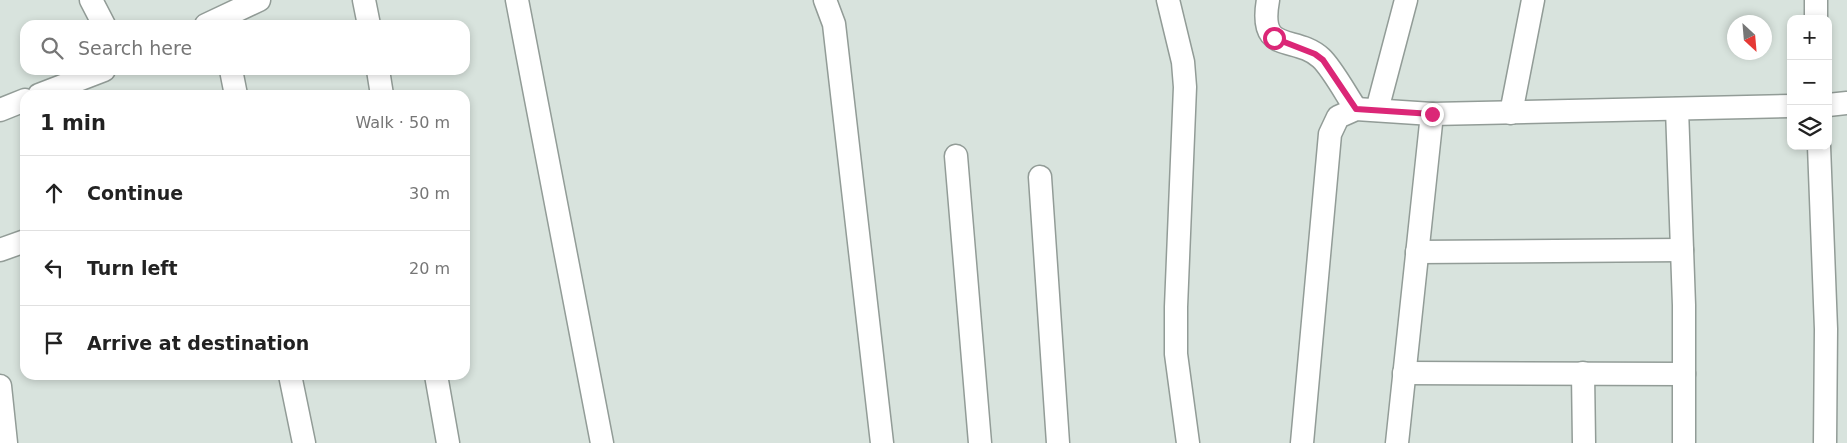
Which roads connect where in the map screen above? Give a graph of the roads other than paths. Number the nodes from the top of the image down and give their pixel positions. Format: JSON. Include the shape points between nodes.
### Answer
{"nodes":[{"id":1,"x":92,"y":0,"type":"edge"},
{"id":2,"x":259,"y":0,"type":"edge"},
{"id":3,"x":364,"y":0,"type":"edge"},
{"id":4,"x":518,"y":0,"type":"edge"},
{"id":5,"x":825,"y":0,"type":"edge"},
{"id":6,"x":1168,"y":0,"type":"edge"},
{"id":7,"x":1268,"y":0,"type":"edge"},
{"id":8,"x":1406,"y":0,"type":"edge"},
{"id":9,"x":1533,"y":0,"type":"edge"},
{"id":10,"x":1816,"y":0,"type":"edge"},
{"id":11,"x":1816,"y":15,"type":"edge"},
{"id":12,"x":216,"y":17,"type":"edge"},
{"id":13,"x":102,"y":20,"type":"edge"},
{"id":14,"x":368,"y":20,"type":"edge"},
{"id":15,"x":91,"y":75,"type":"edge"},
{"id":16,"x":232,"y":75,"type":"edge"},
{"id":17,"x":379,"y":75,"type":"edge"},
{"id":18,"x":52,"y":90,"type":"edge"},
{"id":19,"x":235,"y":90,"type":"edge"},
{"id":20,"x":381,"y":90,"type":"edge"},
{"id":21,"x":20,"y":102,"type":"edge"},
{"id":22,"x":1787,"y":106,"type":"edge"},
{"id":23,"x":1677,"y":109,"type":"junction"},
{"id":24,"x":0,"y":110,"type":"edge"},
{"id":25,"x":1367,"y":110,"type":"junction"},
{"id":26,"x":1510,"y":113,"type":"junction"},
{"id":27,"x":1432,"y":114,"type":"junction"},
{"id":28,"x":1819,"y":150,"type":"edge"},
{"id":29,"x":956,"y":156,"type":"dead end"},
{"id":30,"x":1040,"y":178,"type":"dead end"},
{"id":31,"x":20,"y":244,"type":"edge"},
{"id":32,"x":0,"y":250,"type":"edge"},
{"id":33,"x":1682,"y":250,"type":"junction"},
{"id":34,"x":1417,"y":252,"type":"junction"},
{"id":35,"x":1404,"y":373,"type":"junction"},
{"id":36,"x":1583,"y":373,"type":"junction"},
{"id":37,"x":1684,"y":374,"type":"junction"},
{"id":38,"x":291,"y":380,"type":"edge"},
{"id":39,"x":437,"y":380,"type":"edge"},
{"id":40,"x":0,"y":386,"type":"edge"},
{"id":41,"x":302,"y":442,"type":"edge"},
{"id":42,"x":6,"y":443,"type":"edge"},
{"id":43,"x":448,"y":443,"type":"edge"},
{"id":44,"x":602,"y":443,"type":"edge"},
{"id":45,"x":882,"y":443,"type":"edge"},
{"id":46,"x":980,"y":443,"type":"edge"},
{"id":47,"x":1058,"y":443,"type":"edge"},
{"id":48,"x":1188,"y":443,"type":"edge"},
{"id":49,"x":1302,"y":443,"type":"edge"},
{"id":50,"x":1397,"y":443,"type":"edge"},
{"id":51,"x":1584,"y":443,"type":"edge"},
{"id":52,"x":1684,"y":443,"type":"edge"},
{"id":53,"x":1825,"y":443,"type":"edge"}],
"edges":[{"from":1,"to":13,"type":"street"},
{"from":2,"to":12,"type":"street"},
{"from":3,"to":14,"type":"street"},
{"from":4,"to":44,"type":"street"},
{"from":5,"to":45,"type":"street","via":[[834,24]]},
{"from":6,"to":48,"type":"street","via":[[1183,62],[1185,87],[1176,354]]},
{"from":7,"to":25,"type":"street","via":[[1266,20],[1268,31],[1274,38],[1323,60]]},
{"from":8,"to":25,"type":"street"},
{"from":9,"to":26,"type":"street"},
{"from":10,"to":11,"type":"street"},
{"from":15,"to":18,"type":"street"},
{"from":16,"to":19,"type":"street"},
{"from":17,"to":20,"type":"street"},
{"from":21,"to":24,"type":"street"},
{"from":22,"to":23,"type":"street"},
{"from":23,"to":26,"type":"street"},
{"from":23,"to":33,"type":"street"},
{"from":25,"to":27,"type":"street"},
{"from":25,"to":49,"type":"street","via":[[1338,117],[1330,134]]},
{"from":26,"to":27,"type":"street"},
{"from":27,"to":34,"type":"street"},
{"from":28,"to":53,"type":"street","via":[[1826,329]]},
{"from":29,"to":46,"type":"street"},
{"from":30,"to":47,"type":"street"},
{"from":31,"to":32,"type":"street"},
{"from":33,"to":34,"type":"street"},
{"from":33,"to":37,"type":"street"},
{"from":34,"to":35,"type":"street"},
{"from":35,"to":36,"type":"street"},
{"from":35,"to":50,"type":"street"},
{"from":36,"to":37,"type":"street"},
{"from":36,"to":51,"type":"street"},
{"from":37,"to":52,"type":"street"},
{"from":38,"to":41,"type":"street"},
{"from":39,"to":43,"type":"street"},
{"from":40,"to":42,"type":"street"}]}
